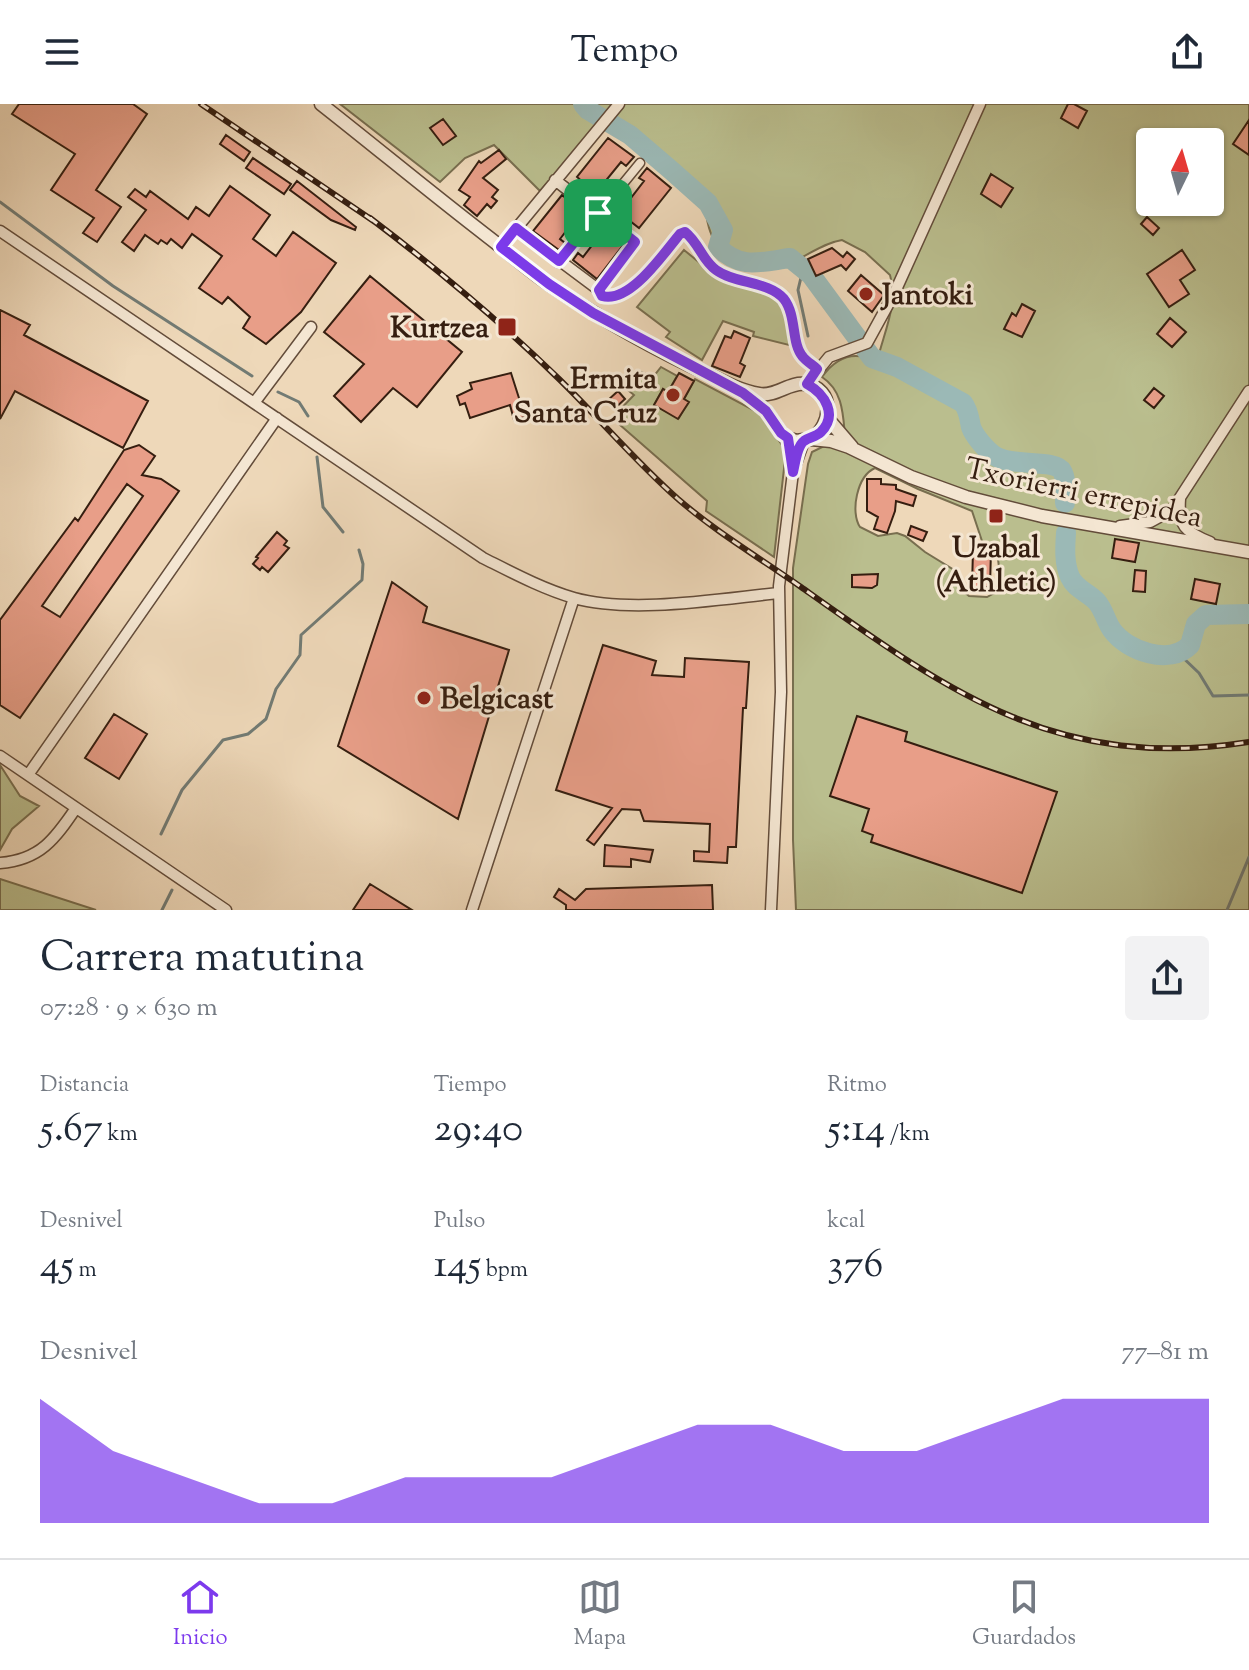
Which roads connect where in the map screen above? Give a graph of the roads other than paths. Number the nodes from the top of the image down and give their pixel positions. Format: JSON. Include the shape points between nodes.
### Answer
{"nodes":[{"id":1,"x":321,"y":104,"type":"edge"},
{"id":2,"x":980,"y":104,"type":"edge"},
{"id":3,"x":616,"y":108,"type":"edge"},
{"id":4,"x":640,"y":163,"type":"dead end"},
{"id":5,"x":555,"y":180,"type":"junction"},
{"id":6,"x":598,"y":213,"type":"junction"},
{"id":7,"x":516,"y":228,"type":"junction"},
{"id":8,"x":0,"y":231,"type":"edge"},
{"id":9,"x":501,"y":247,"type":"junction"},
{"id":10,"x":558,"y":262,"type":"junction"},
{"id":11,"x":599,"y":290,"type":"junction"},
{"id":12,"x":311,"y":327,"type":"dead end"},
{"id":13,"x":817,"y":369,"type":"junction"},
{"id":14,"x":727,"y":383,"type":"junction"},
{"id":15,"x":807,"y":384,"type":"junction"},
{"id":16,"x":785,"y":388,"type":"junction"},
{"id":17,"x":1249,"y":391,"type":"edge"},
{"id":18,"x":254,"y":403,"type":"junction"},
{"id":19,"x":277,"y":418,"type":"junction"},
{"id":20,"x":773,"y":419,"type":"junction"},
{"id":21,"x":828,"y":419,"type":"junction"},
{"id":22,"x":788,"y":438,"type":"junction"},
{"id":23,"x":808,"y":440,"type":"junction"},
{"id":24,"x":867,"y":456,"type":"junction"},
{"id":25,"x":793,"y":472,"type":"junction"},
{"id":26,"x":1173,"y":515,"type":"junction"},
{"id":27,"x":1099,"y":526,"type":"junction"},
{"id":28,"x":1166,"y":538,"type":"junction"},
{"id":29,"x":1225,"y":548,"type":"junction"},
{"id":30,"x":1249,"y":552,"type":"edge"},
{"id":31,"x":779,"y":593,"type":"junction"},
{"id":32,"x":574,"y":598,"type":"junction"},
{"id":33,"x":0,"y":756,"type":"edge"},
{"id":34,"x":28,"y":775,"type":"junction"},
{"id":35,"x":76,"y":808,"type":"junction"},
{"id":36,"x":0,"y":863,"type":"edge"},
{"id":37,"x":226,"y":910,"type":"edge"},
{"id":38,"x":472,"y":910,"type":"edge"},
{"id":39,"x":771,"y":910,"type":"edge"}],
"edges":[{"from":1,"to":9,"type":"street"},
{"from":2,"to":13,"type":"street","via":[[867,343],[837,352]]},
{"from":3,"to":5,"type":"street"},
{"from":4,"to":6,"type":"street"},
{"from":5,"to":6,"type":"street"},
{"from":5,"to":7,"type":"street"},
{"from":6,"to":10,"type":"street"},
{"from":6,"to":11,"type":"street","via":[[635,242]]},
{"from":7,"to":9,"type":"street"},
{"from":7,"to":10,"type":"street"},
{"from":8,"to":18,"type":"street"},
{"from":9,"to":14,"type":"street","via":[[593,313]]},
{"from":10,"to":11,"type":"street"},
{"from":11,"to":13,"type":"street","via":[[610,298],[624,294],[685,232],[715,270],[781,295],[791,310],[800,355]]},
{"from":12,"to":18,"type":"street"},
{"from":13,"to":15,"type":"street"},
{"from":14,"to":16,"type":"street","via":[[766,395]]},
{"from":14,"to":20,"type":"street"},
{"from":15,"to":16,"type":"street"},
{"from":15,"to":21,"type":"street","name":"Txorierri errepidea","via":[[826,400]]},
{"from":16,"to":20,"type":"street","via":[[774,402]]},
{"from":17,"to":26,"type":"street"},
{"from":18,"to":19,"type":"street"},
{"from":19,"to":32,"type":"street","via":[[483,558]]},
{"from":19,"to":34,"type":"street"},
{"from":20,"to":22,"type":"street"},
{"from":21,"to":23,"type":"street"},
{"from":21,"to":24,"type":"street","name":"Txorierri errepidea"},
{"from":22,"to":23,"type":"street","name":"Txorierri errepidea"},
{"from":22,"to":25,"type":"street"},
{"from":23,"to":24,"type":"street","name":"Txorierri errepidea","via":[[831,441]]},
{"from":23,"to":25,"type":"street"},
{"from":24,"to":27,"type":"street","name":"Txorierri errepidea","via":[[966,497]]},
{"from":25,"to":31,"type":"street"},
{"from":26,"to":27,"type":"street"},
{"from":26,"to":28,"type":"street","via":[[1175,528]]},
{"from":26,"to":29,"type":"street","via":[[1191,533]]},
{"from":27,"to":28,"type":"street","name":"Txorierri errepidea"},
{"from":28,"to":29,"type":"street","name":"Txorierri errepidea"},
{"from":29,"to":30,"type":"street","name":"Txorierri errepidea"},
{"from":31,"to":32,"type":"street","via":[[629,606]]},
{"from":31,"to":39,"type":"street","via":[[781,692]]},
{"from":32,"to":38,"type":"street"},
{"from":33,"to":34,"type":"street"},
{"from":34,"to":35,"type":"street"},
{"from":35,"to":36,"type":"street","via":[[51,844],[15,862]]},
{"from":35,"to":37,"type":"street"}]}
